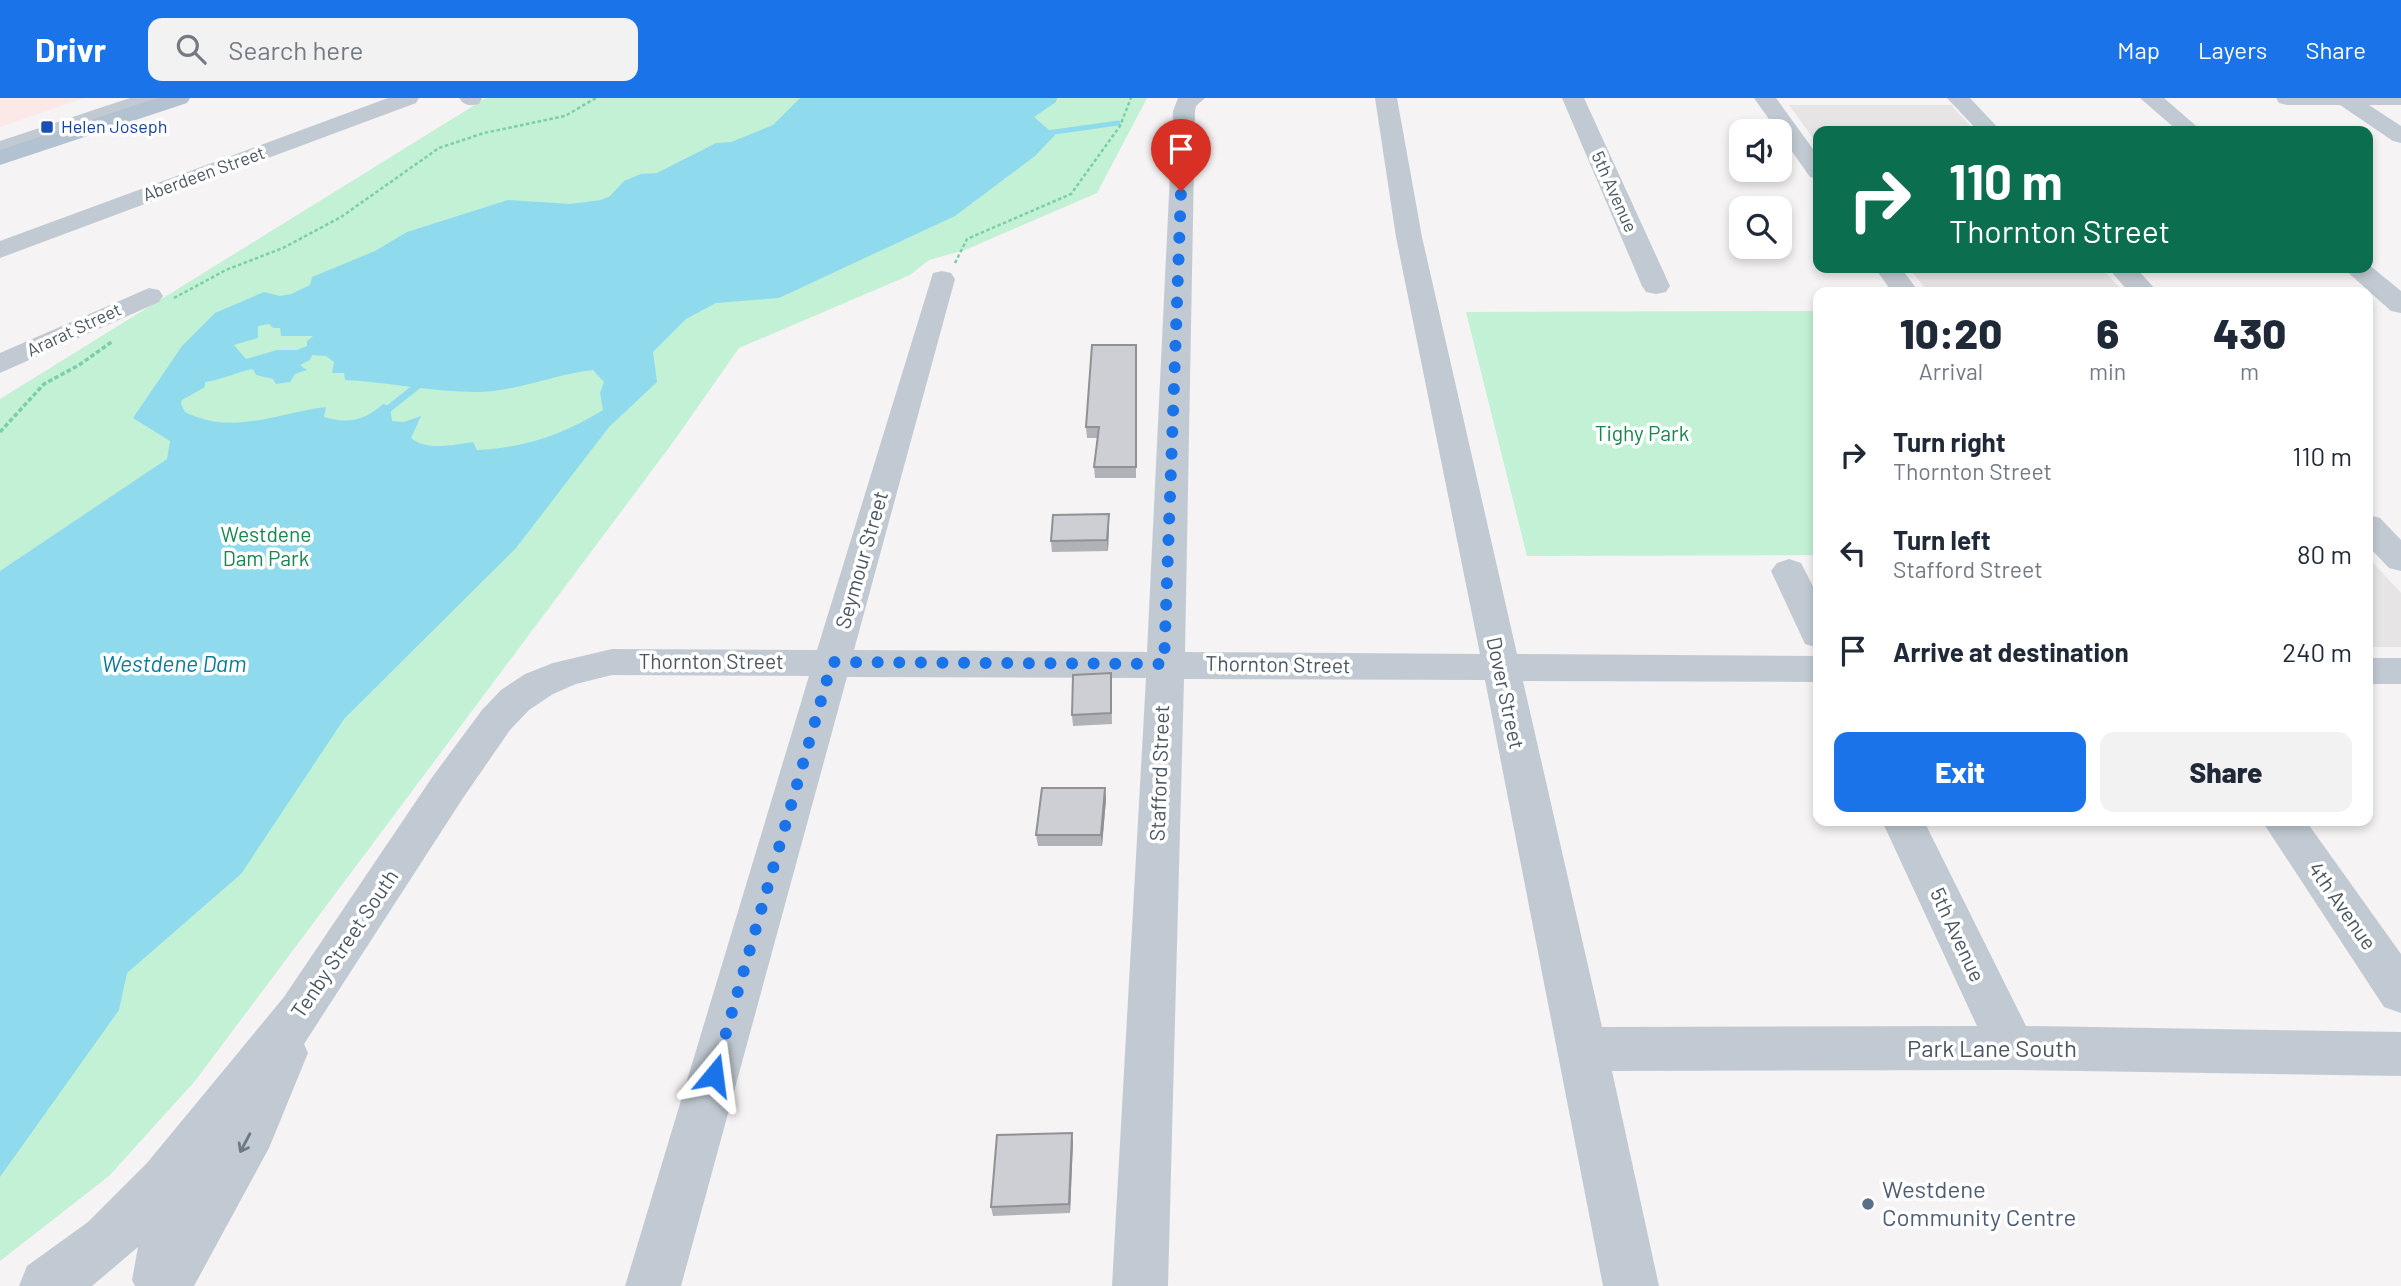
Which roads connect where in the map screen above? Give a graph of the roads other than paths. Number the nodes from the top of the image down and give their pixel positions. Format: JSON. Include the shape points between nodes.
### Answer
{"nodes":[{"id":1,"x":106,"y":98,"type":"edge"},
{"id":2,"x":151,"y":98,"type":"edge"},
{"id":3,"x":179,"y":98,"type":"edge"},
{"id":4,"x":408,"y":98,"type":"edge"},
{"id":5,"x":1194,"y":98,"type":"edge"},
{"id":6,"x":1386,"y":98,"type":"edge"},
{"id":7,"x":1573,"y":98,"type":"edge"},
{"id":8,"x":1765,"y":98,"type":"edge"},
{"id":9,"x":1958,"y":98,"type":"edge"},
{"id":10,"x":2151,"y":98,"type":"edge"},
{"id":11,"x":2287,"y":98,"type":"edge"},
{"id":12,"x":2345,"y":98,"type":"edge"},
{"id":13,"x":2401,"y":98,"type":"edge"},
{"id":14,"x":1985,"y":126,"type":"edge"},
{"id":15,"x":2185,"y":126,"type":"edge"},
{"id":16,"x":0,"y":132,"type":"edge"},
{"id":17,"x":2401,"y":136,"type":"edge"},
{"id":18,"x":0,"y":149,"type":"edge"},
{"id":19,"x":0,"y":158,"type":"edge"},
{"id":20,"x":1813,"y":165,"type":"edge"},
{"id":21,"x":0,"y":250,"type":"edge"},
{"id":22,"x":2126,"y":273,"type":"edge"},
{"id":23,"x":2362,"y":273,"type":"edge"},
{"id":24,"x":942,"y":279,"type":"road end"},
{"id":25,"x":1656,"y":286,"type":"dead end"},
{"id":26,"x":2139,"y":287,"type":"edge"},
{"id":27,"x":158,"y":300,"type":"road end"},
{"id":28,"x":2401,"y":305,"type":"edge"},
{"id":29,"x":0,"y":364,"type":"edge"},
{"id":30,"x":2373,"y":531,"type":"edge"},
{"id":31,"x":2401,"y":560,"type":"edge"},
{"id":32,"x":1789,"y":571,"type":"dead end"},
{"id":33,"x":1813,"y":624,"type":"edge"},
{"id":34,"x":612,"y":662,"type":"joint"},
{"id":35,"x":832,"y":662,"type":"junction"},
{"id":36,"x":1164,"y":664,"type":"junction"},
{"id":37,"x":1499,"y":668,"type":"junction"},
{"id":38,"x":1813,"y":669,"type":"edge"},
{"id":39,"x":2373,"y":671,"type":"edge"},
{"id":40,"x":2401,"y":671,"type":"edge"},
{"id":41,"x":1905,"y":826,"type":"edge"},
{"id":42,"x":2286,"y":826,"type":"edge"},
{"id":43,"x":2401,"y":992,"type":"edge"},
{"id":44,"x":301,"y":1013,"type":"junction"},
{"id":45,"x":2012,"y":1048,"type":"junction"},
{"id":46,"x":1583,"y":1049,"type":"junction"},
{"id":47,"x":2401,"y":1054,"type":"edge"},
{"id":48,"x":165,"y":1181,"type":"junction"},
{"id":49,"x":47,"y":1286,"type":"edge"},
{"id":50,"x":161,"y":1286,"type":"edge"},
{"id":51,"x":653,"y":1286,"type":"edge"},
{"id":52,"x":1140,"y":1286,"type":"edge"},
{"id":53,"x":1630,"y":1286,"type":"edge"}],
"edges":[{"from":1,"to":16,"type":"main road"},
{"from":2,"to":18,"type":"street"},
{"from":3,"to":19,"type":"main road"},
{"from":4,"to":21,"type":"street","name":"Aberdeen Street"},
{"from":5,"to":36,"type":"street","name":"Stafford Street","via":[[1185,103],[1184,111]]},
{"from":6,"to":37,"type":"street","name":"Dover Street","via":[[1409,237]]},
{"from":7,"to":25,"type":"street","name":"5th Avenue"},
{"from":8,"to":20,"type":"street"},
{"from":9,"to":14,"type":"street"},
{"from":10,"to":15,"type":"street"},
{"from":11,"to":12,"type":"street"},
{"from":12,"to":13,"type":"street"},
{"from":12,"to":17,"type":"street"},
{"from":22,"to":26,"type":"street"},
{"from":23,"to":28,"type":"street"},
{"from":24,"to":35,"type":"street","name":"Seymour Street"},
{"from":27,"to":29,"type":"street","name":"Ararat Street"},
{"from":30,"to":31,"type":"street"},
{"from":32,"to":33,"type":"street"},
{"from":34,"to":35,"type":"street","name":"Thornton Street"},
{"from":34,"to":44,"type":"street","name":"Tenby Street South","via":[[539,684],[496,720]]},
{"from":35,"to":36,"type":"street","name":"Thornton Street"},
{"from":35,"to":51,"type":"street","name":"Seymour Street"},
{"from":36,"to":37,"type":"street","name":"Thornton Street"},
{"from":36,"to":52,"type":"street","name":"Stafford Street"},
{"from":37,"to":38,"type":"street","name":"Thornton Street"},
{"from":37,"to":46,"type":"street","name":"Dover Street"},
{"from":39,"to":40,"type":"street"},
{"from":41,"to":45,"type":"street","name":"5th Avenue"},
{"from":42,"to":43,"type":"street","name":"4th Avenue"},
{"from":44,"to":48,"type":"street","name":"Tenby Street South"},
{"from":44,"to":50,"type":"street","one_way":true,"via":[[251,1131]]},
{"from":45,"to":46,"type":"street","name":"Park Lane South"},
{"from":45,"to":47,"type":"street","name":"Park Lane South"},
{"from":46,"to":53,"type":"street","name":"Dover Street"},
{"from":48,"to":49,"type":"street","name":"Tenby Street South","via":[[107,1241]]},
{"from":48,"to":50,"type":"street"}]}
